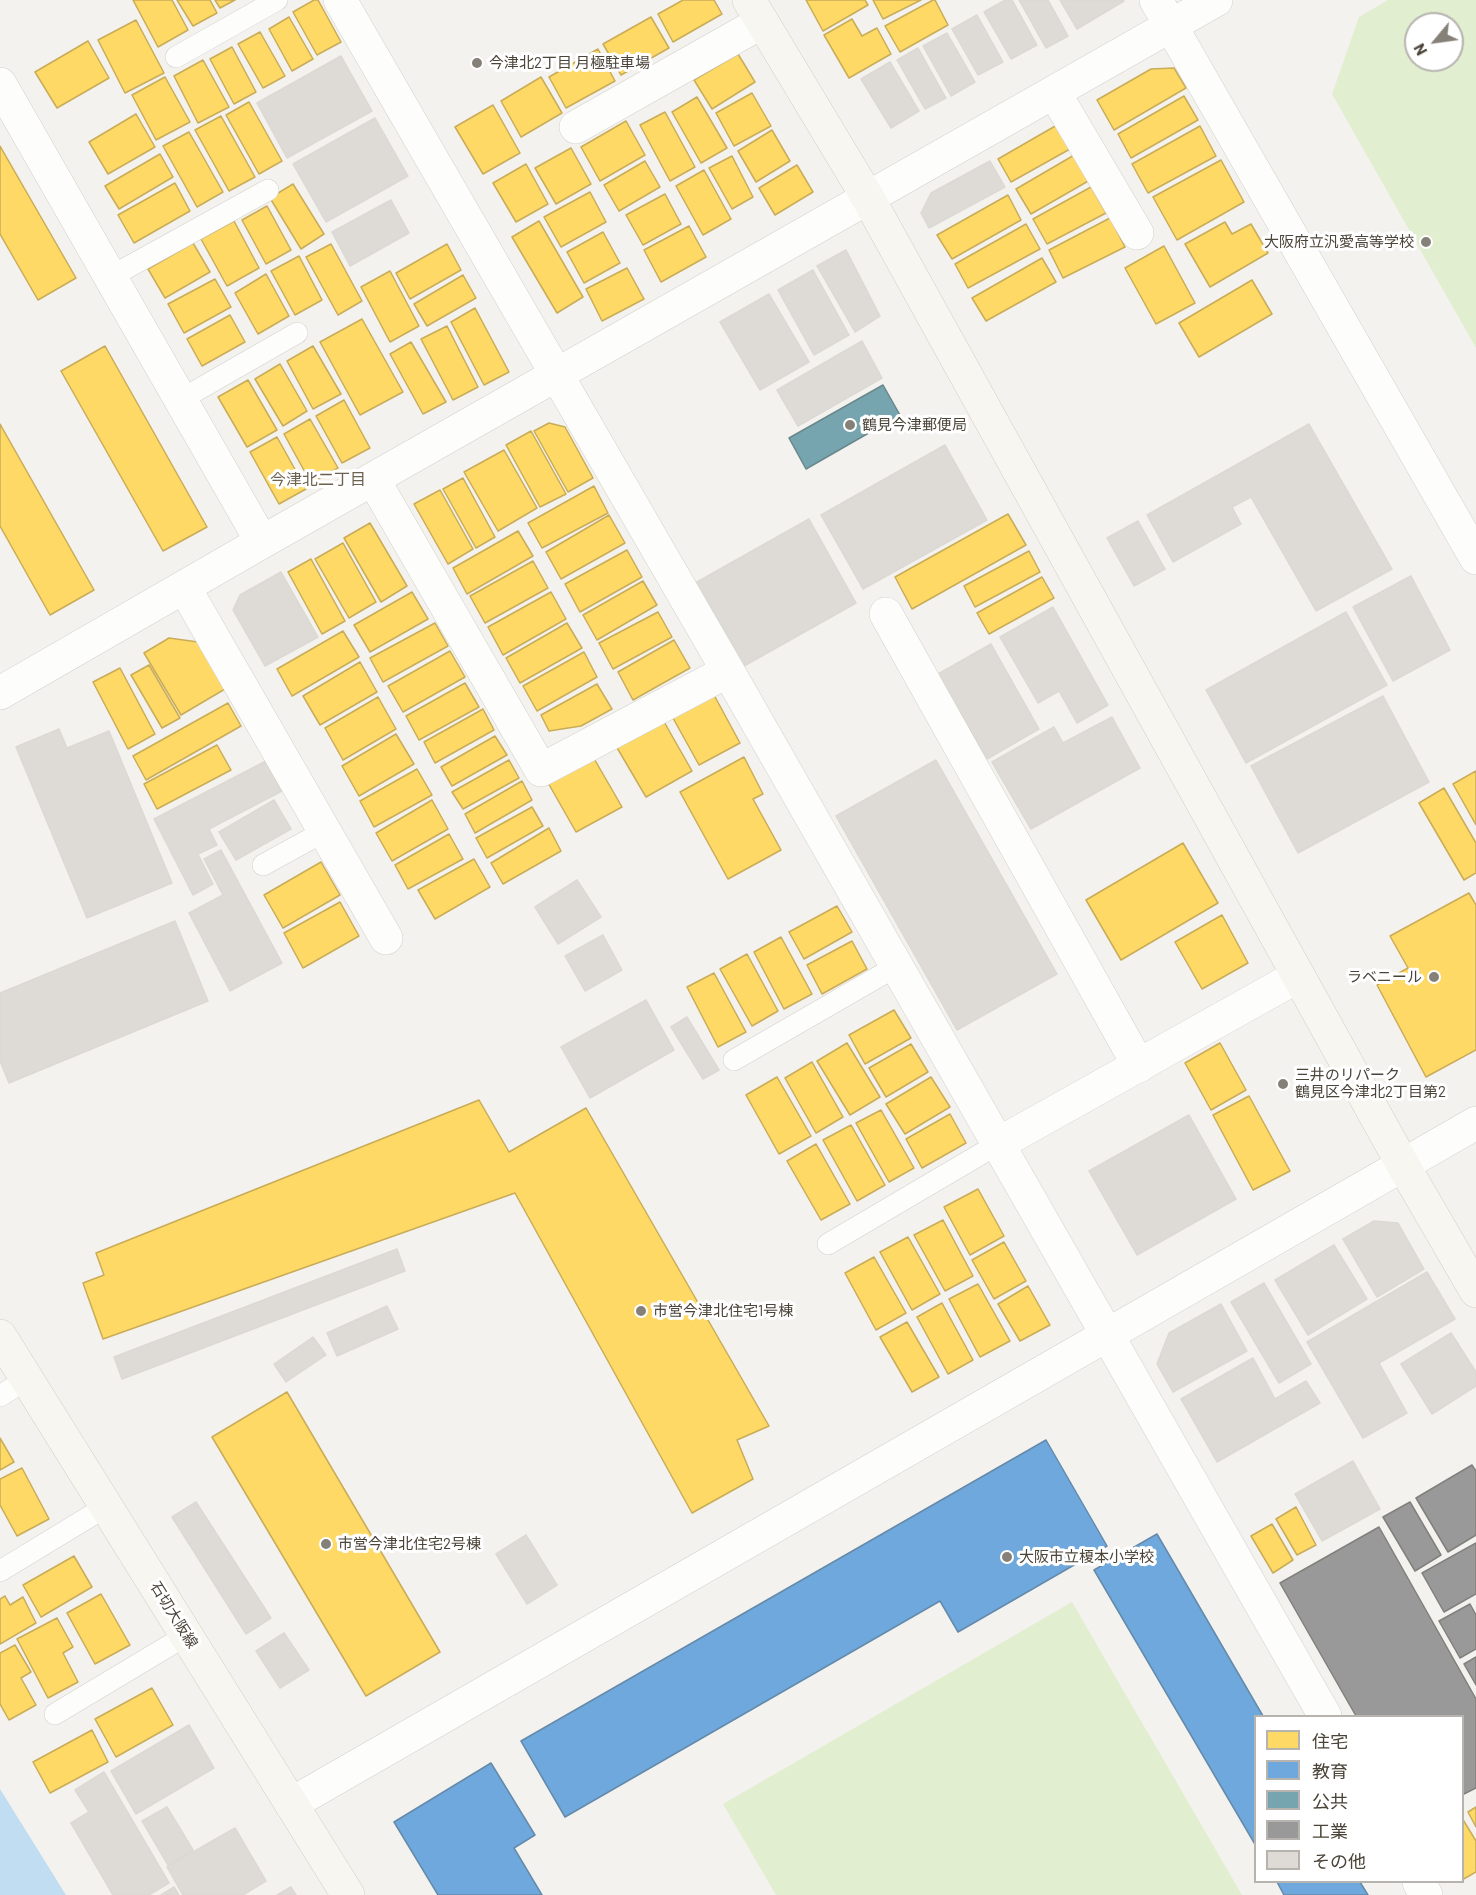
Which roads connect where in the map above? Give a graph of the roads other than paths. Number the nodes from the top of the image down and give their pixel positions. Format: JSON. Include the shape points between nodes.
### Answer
{"nodes":[{"id":1,"x":277,"y":0,"type":"edge"},
{"id":2,"x":340,"y":0,"type":"edge"},
{"id":3,"x":1216,"y":0,"type":"edge"},
{"id":4,"x":756,"y":11,"type":"edge"},
{"id":5,"x":1163,"y":13,"type":"edge"},
{"id":6,"x":176,"y":57,"type":"dead end"},
{"id":7,"x":0,"y":84,"type":"edge"},
{"id":8,"x":1054,"y":92,"type":"junction"},
{"id":9,"x":576,"y":127,"type":"dead end"},
{"id":10,"x":268,"y":190,"type":"dead end"},
{"id":11,"x":868,"y":198,"type":"junction"},
{"id":12,"x":1137,"y":233,"type":"dead end"},
{"id":13,"x":110,"y":277,"type":"junction"},
{"id":14,"x":297,"y":333,"type":"dead end"},
{"id":15,"x":558,"y":375,"type":"junction"},
{"id":16,"x":180,"y":400,"type":"junction"},
{"id":17,"x":373,"y":479,"type":"junction"},
{"id":18,"x":262,"y":542,"type":"junction"},
{"id":19,"x":1476,"y":558,"type":"edge"},
{"id":20,"x":184,"y":586,"type":"junction"},
{"id":21,"x":885,"y":614,"type":"dead end"},
{"id":22,"x":728,"y":671,"type":"junction"},
{"id":23,"x":0,"y":693,"type":"edge"},
{"id":24,"x":325,"y":831,"type":"junction"},
{"id":25,"x":263,"y":865,"type":"dead end"},
{"id":26,"x":386,"y":938,"type":"dead end"},
{"id":27,"x":897,"y":966,"type":"junction"},
{"id":28,"x":1298,"y":976,"type":"junction"},
{"id":29,"x":734,"y":1060,"type":"dead end"},
{"id":30,"x":1139,"y":1066,"type":"junction"},
{"id":31,"x":1476,"y":1123,"type":"edge"},
{"id":32,"x":998,"y":1144,"type":"junction"},
{"id":33,"x":1403,"y":1165,"type":"junction"},
{"id":34,"x":828,"y":1244,"type":"dead end"},
{"id":35,"x":1476,"y":1291,"type":"edge"},
{"id":36,"x":1107,"y":1334,"type":"junction"},
{"id":37,"x":0,"y":1336,"type":"edge"},
{"id":38,"x":27,"y":1379,"type":"junction"},
{"id":39,"x":0,"y":1396,"type":"edge"},
{"id":40,"x":106,"y":1506,"type":"junction"},
{"id":41,"x":0,"y":1571,"type":"edge"},
{"id":42,"x":187,"y":1635,"type":"junction"},
{"id":43,"x":54,"y":1714,"type":"dead end"},
{"id":44,"x":1324,"y":1715,"type":"edge"},
{"id":45,"x":291,"y":1804,"type":"junction"},
{"id":46,"x":348,"y":1895,"type":"edge"}],
"edges":[{"from":1,"to":6,"type":"lane"},
{"from":2,"to":15,"type":"street"},
{"from":3,"to":5,"type":"street"},
{"from":4,"to":9,"type":"street"},
{"from":4,"to":11,"type":"street"},
{"from":5,"to":8,"type":"street"},
{"from":5,"to":19,"type":"street"},
{"from":7,"to":13,"type":"street"},
{"from":8,"to":11,"type":"street"},
{"from":8,"to":12,"type":"street"},
{"from":10,"to":13,"type":"lane"},
{"from":11,"to":15,"type":"street"},
{"from":11,"to":28,"type":"street"},
{"from":13,"to":16,"type":"street"},
{"from":14,"to":16,"type":"lane"},
{"from":15,"to":17,"type":"street"},
{"from":15,"to":22,"type":"street"},
{"from":16,"to":18,"type":"street"},
{"from":17,"to":18,"type":"street"},
{"from":17,"to":22,"type":"street","via":[[541,770]]},
{"from":18,"to":20,"type":"street"},
{"from":20,"to":23,"type":"street"},
{"from":20,"to":24,"type":"street"},
{"from":21,"to":30,"type":"street"},
{"from":22,"to":27,"type":"street"},
{"from":24,"to":25,"type":"lane"},
{"from":24,"to":26,"type":"street"},
{"from":27,"to":29,"type":"lane"},
{"from":27,"to":32,"type":"street"},
{"from":28,"to":30,"type":"street"},
{"from":28,"to":33,"type":"street"},
{"from":30,"to":32,"type":"street"},
{"from":31,"to":33,"type":"street"},
{"from":32,"to":34,"type":"lane"},
{"from":32,"to":36,"type":"street"},
{"from":33,"to":35,"type":"street"},
{"from":33,"to":36,"type":"street"},
{"from":36,"to":44,"type":"street"},
{"from":36,"to":45,"type":"street"},
{"from":37,"to":38,"type":"street","name":"石切大阪線"},
{"from":38,"to":39,"type":"lane"},
{"from":38,"to":40,"type":"street","name":"石切大阪線"},
{"from":40,"to":41,"type":"lane"},
{"from":40,"to":42,"type":"street","name":"石切大阪線"},
{"from":42,"to":43,"type":"lane"},
{"from":42,"to":45,"type":"street","name":"石切大阪線"},
{"from":45,"to":46,"type":"street","name":"石切大阪線"}]}
